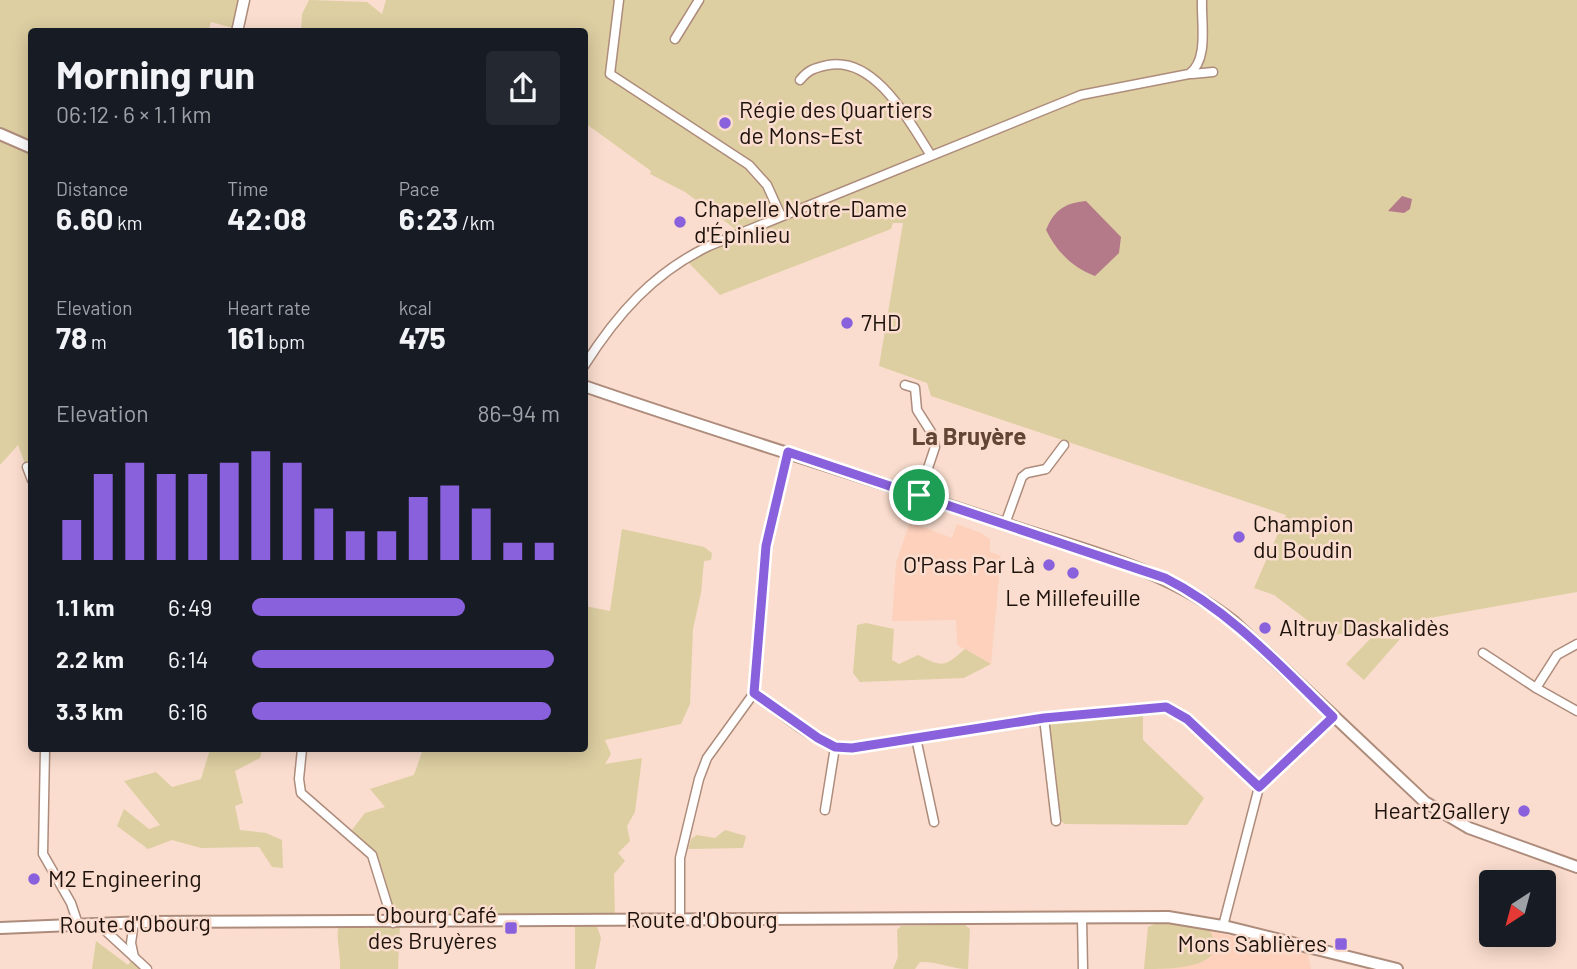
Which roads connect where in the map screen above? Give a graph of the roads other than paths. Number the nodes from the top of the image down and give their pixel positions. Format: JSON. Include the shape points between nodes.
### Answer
{"nodes":[{"id":1,"x":244,"y":0,"type":"edge"},
{"id":2,"x":619,"y":0,"type":"edge"},
{"id":3,"x":699,"y":0,"type":"edge"},
{"id":4,"x":1202,"y":0,"type":"edge"},
{"id":5,"x":238,"y":28,"type":"edge"},
{"id":6,"x":675,"y":39,"type":"dead end"},
{"id":7,"x":1213,"y":72,"type":"dead end"},
{"id":8,"x":1189,"y":74,"type":"junction"},
{"id":9,"x":800,"y":80,"type":"dead end"},
{"id":10,"x":0,"y":134,"type":"edge"},
{"id":11,"x":28,"y":146,"type":"edge"},
{"id":12,"x":930,"y":154,"type":"junction"},
{"id":13,"x":780,"y":216,"type":"junction"},
{"id":14,"x":588,"y":360,"type":"edge"},
{"id":15,"x":905,"y":385,"type":"dead end"},
{"id":16,"x":588,"y":387,"type":"edge"},
{"id":17,"x":1064,"y":445,"type":"dead end"},
{"id":18,"x":788,"y":452,"type":"junction"},
{"id":19,"x":919,"y":495,"type":"junction"},
{"id":20,"x":1005,"y":524,"type":"junction"},
{"id":21,"x":1577,"y":644,"type":"edge"},
{"id":22,"x":1483,"y":653,"type":"dead end"},
{"id":23,"x":1536,"y":688,"type":"junction"},
{"id":24,"x":754,"y":693,"type":"junction"},
{"id":25,"x":1577,"y":710,"type":"edge"},
{"id":26,"x":1333,"y":717,"type":"junction"},
{"id":27,"x":1044,"y":718,"type":"junction"},
{"id":28,"x":916,"y":738,"type":"junction"},
{"id":29,"x":835,"y":747,"type":"junction"},
{"id":30,"x":45,"y":752,"type":"edge"},
{"id":31,"x":302,"y":752,"type":"edge"},
{"id":32,"x":1259,"y":787,"type":"junction"},
{"id":33,"x":825,"y":810,"type":"dead end"},
{"id":34,"x":1056,"y":821,"type":"dead end"},
{"id":35,"x":934,"y":822,"type":"dead end"},
{"id":36,"x":1577,"y":867,"type":"edge"},
{"id":37,"x":1082,"y":918,"type":"junction"},
{"id":38,"x":680,"y":920,"type":"junction"},
{"id":39,"x":134,"y":922,"type":"junction"},
{"id":40,"x":97,"y":923,"type":"junction"},
{"id":41,"x":393,"y":923,"type":"junction"},
{"id":42,"x":78,"y":924,"type":"junction"},
{"id":43,"x":1223,"y":926,"type":"junction"},
{"id":44,"x":0,"y":928,"type":"edge"},
{"id":45,"x":134,"y":957,"type":"junction"},
{"id":46,"x":147,"y":969,"type":"edge"},
{"id":47,"x":1083,"y":969,"type":"edge"},
{"id":48,"x":1397,"y":969,"type":"edge"}],
"edges":[{"from":1,"to":5,"type":"street"},
{"from":2,"to":13,"type":"street","via":[[610,74],[749,164],[766,185]]},
{"from":3,"to":6,"type":"street"},
{"from":4,"to":8,"type":"street","via":[[1201,58]]},
{"from":7,"to":8,"type":"street"},
{"from":8,"to":12,"type":"street","via":[[1081,95]]},
{"from":9,"to":12,"type":"street","via":[[812,69],[834,64],[857,69],[894,97]]},
{"from":10,"to":11,"type":"main road"},
{"from":12,"to":13,"type":"street"},
{"from":13,"to":14,"type":"street","via":[[667,268],[646,286]]},
{"from":15,"to":19,"type":"street","via":[[915,388],[917,410],[934,442]]},
{"from":16,"to":18,"type":"main road"},
{"from":17,"to":20,"type":"street","via":[[1046,469],[1022,477]]},
{"from":18,"to":19,"type":"main road"},
{"from":18,"to":24,"type":"street","via":[[766,546]]},
{"from":19,"to":20,"type":"main road"},
{"from":20,"to":26,"type":"main road","via":[[1135,566],[1187,589],[1234,622]]},
{"from":21,"to":23,"type":"street","via":[[1557,655]]},
{"from":22,"to":23,"type":"street"},
{"from":23,"to":25,"type":"street"},
{"from":24,"to":29,"type":"street"},
{"from":24,"to":38,"type":"street","via":[[707,758],[699,779],[680,858]]},
{"from":26,"to":32,"type":"street"},
{"from":26,"to":36,"type":"main road","via":[[1412,792],[1439,811],[1483,834]]},
{"from":27,"to":28,"type":"street"},
{"from":27,"to":32,"type":"street","via":[[1166,707],[1187,719]]},
{"from":27,"to":34,"type":"street"},
{"from":28,"to":29,"type":"street"},
{"from":28,"to":35,"type":"street"},
{"from":29,"to":33,"type":"street"},
{"from":30,"to":42,"type":"street","via":[[43,854]]},
{"from":31,"to":41,"type":"street","via":[[301,793],[372,855]]},
{"from":32,"to":43,"type":"street"},
{"from":37,"to":38,"type":"main road","name":"Route d'Obourg"},
{"from":37,"to":43,"type":"main road","name":"Route d'Obourg","via":[[1168,917]]},
{"from":37,"to":47,"type":"street"},
{"from":38,"to":41,"type":"main road","name":"Route d'Obourg"},
{"from":39,"to":40,"type":"main road","name":"Route d'Obourg"},
{"from":39,"to":41,"type":"main road","name":"Route d'Obourg"},
{"from":39,"to":45,"type":"street"},
{"from":40,"to":42,"type":"main road","name":"Route d'Obourg"},
{"from":40,"to":45,"type":"street"},
{"from":42,"to":44,"type":"main road","name":"Route d'Obourg"},
{"from":43,"to":48,"type":"main road","name":"Route d'Obourg"},
{"from":45,"to":46,"type":"street"}]}
